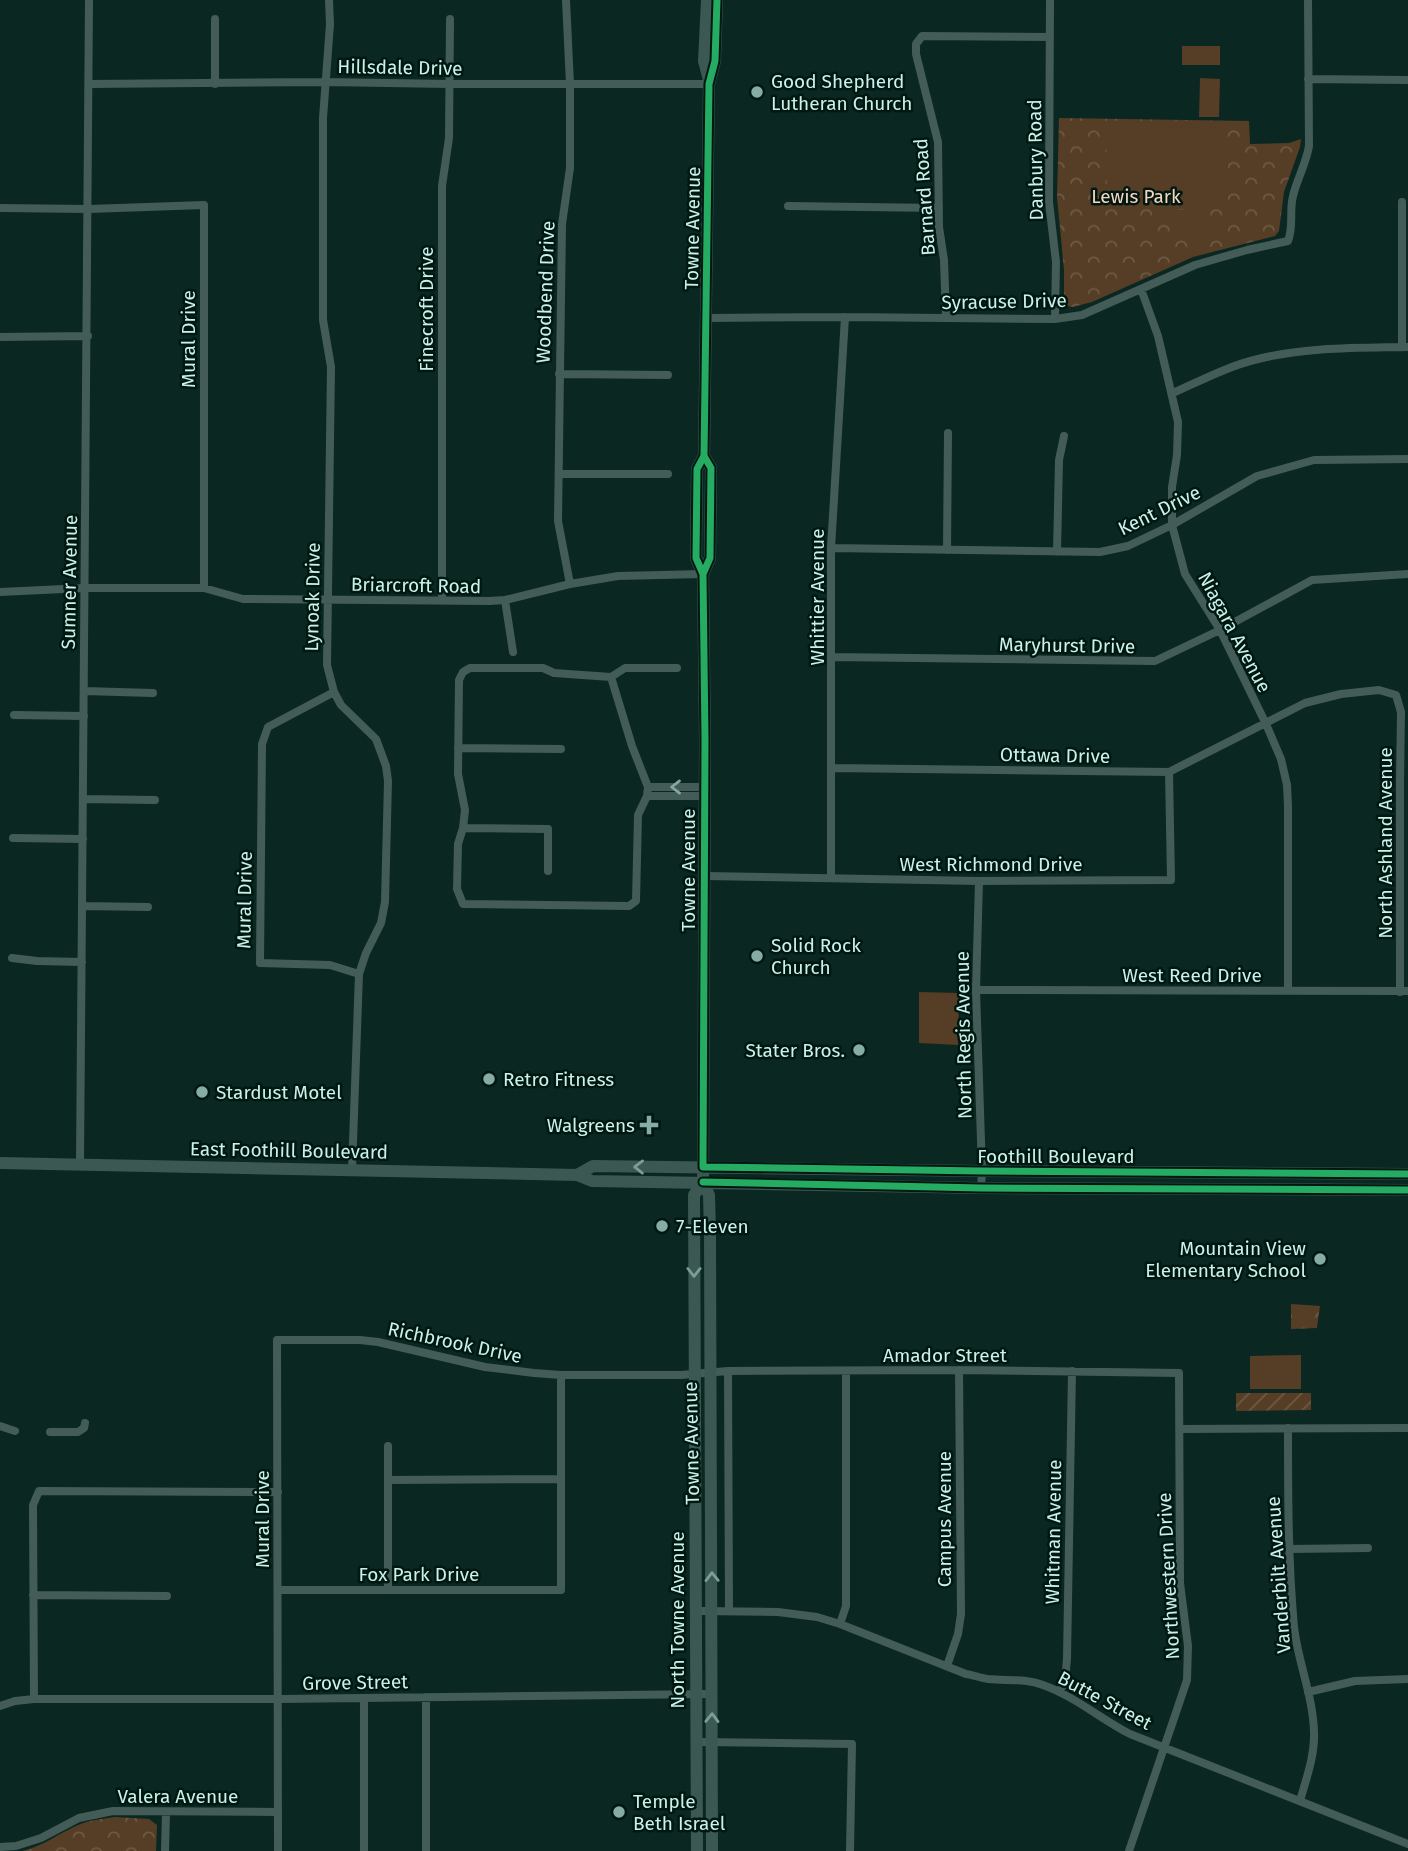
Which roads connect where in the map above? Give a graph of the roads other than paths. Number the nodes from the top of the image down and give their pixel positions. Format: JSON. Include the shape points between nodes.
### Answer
{"nodes":[{"id":1,"x":89,"y":0,"type":"edge"},
{"id":2,"x":329,"y":0,"type":"edge"},
{"id":3,"x":566,"y":0,"type":"edge"},
{"id":4,"x":707,"y":0,"type":"edge"},
{"id":5,"x":717,"y":0,"type":"edge"},
{"id":6,"x":1050,"y":0,"type":"edge"},
{"id":7,"x":1308,"y":0,"type":"edge"},
{"id":8,"x":712,"y":16,"type":"junction"},
{"id":9,"x":215,"y":19,"type":"dead end"},
{"id":10,"x":450,"y":19,"type":"dead end"},
{"id":11,"x":1050,"y":37,"type":"junction"},
{"id":12,"x":1308,"y":79,"type":"junction"},
{"id":13,"x":1408,"y":80,"type":"edge"},
{"id":14,"x":326,"y":82,"type":"junction"},
{"id":15,"x":90,"y":84,"type":"junction"},
{"id":16,"x":215,"y":84,"type":"junction"},
{"id":17,"x":450,"y":84,"type":"junction"},
{"id":18,"x":570,"y":84,"type":"junction"},
{"id":19,"x":709,"y":84,"type":"junction"},
{"id":20,"x":1402,"y":202,"type":"dead end"},
{"id":21,"x":788,"y":206,"type":"dead end"},
{"id":22,"x":0,"y":208,"type":"edge"},
{"id":23,"x":939,"y":208,"type":"junction"},
{"id":24,"x":89,"y":209,"type":"junction"},
{"id":25,"x":1141,"y":289,"type":"junction"},
{"id":26,"x":845,"y":317,"type":"junction"},
{"id":27,"x":946,"y":317,"type":"junction"},
{"id":28,"x":706,"y":318,"type":"junction"},
{"id":29,"x":1055,"y":319,"type":"junction"},
{"id":30,"x":88,"y":336,"type":"junction"},
{"id":31,"x":0,"y":337,"type":"edge"},
{"id":32,"x":1405,"y":347,"type":"edge"},
{"id":33,"x":559,"y":374,"type":"junction"},
{"id":34,"x":668,"y":375,"type":"dead end"},
{"id":35,"x":1172,"y":393,"type":"junction"},
{"id":36,"x":948,"y":433,"type":"dead end"},
{"id":37,"x":1064,"y":436,"type":"dead end"},
{"id":38,"x":1408,"y":459,"type":"edge"},
{"id":39,"x":559,"y":474,"type":"junction"},
{"id":40,"x":668,"y":474,"type":"dead end"},
{"id":41,"x":1172,"y":525,"type":"junction"},
{"id":42,"x":831,"y":548,"type":"junction"},
{"id":43,"x":947,"y":550,"type":"junction"},
{"id":44,"x":1057,"y":552,"type":"junction"},
{"id":45,"x":704,"y":573,"type":"junction"},
{"id":46,"x":1408,"y":574,"type":"edge"},
{"id":47,"x":570,"y":584,"type":"junction"},
{"id":48,"x":85,"y":587,"type":"junction"},
{"id":49,"x":204,"y":588,"type":"junction"},
{"id":50,"x":0,"y":592,"type":"edge"},
{"id":51,"x":327,"y":600,"type":"junction"},
{"id":52,"x":442,"y":600,"type":"junction"},
{"id":53,"x":505,"y":600,"type":"junction"},
{"id":54,"x":1220,"y":630,"type":"junction"},
{"id":55,"x":513,"y":652,"type":"dead end"},
{"id":56,"x":832,"y":657,"type":"junction"},
{"id":57,"x":677,"y":668,"type":"dead end"},
{"id":58,"x":611,"y":677,"type":"junction"},
{"id":59,"x":84,"y":691,"type":"junction"},
{"id":60,"x":153,"y":692,"type":"dead end"},
{"id":61,"x":334,"y":692,"type":"junction"},
{"id":62,"x":1396,"y":695,"type":"joint"},
{"id":63,"x":15,"y":715,"type":"dead end"},
{"id":64,"x":84,"y":716,"type":"junction"},
{"id":65,"x":1266,"y":724,"type":"junction"},
{"id":66,"x":458,"y":748,"type":"junction"},
{"id":67,"x":561,"y":749,"type":"dead end"},
{"id":68,"x":832,"y":768,"type":"junction"},
{"id":69,"x":1169,"y":772,"type":"junction"},
{"id":70,"x":648,"y":792,"type":"junction"},
{"id":71,"x":704,"y":792,"type":"junction"},
{"id":72,"x":83,"y":799,"type":"junction"},
{"id":73,"x":155,"y":800,"type":"dead end"},
{"id":74,"x":463,"y":828,"type":"junction"},
{"id":75,"x":13,"y":838,"type":"dead end"},
{"id":76,"x":83,"y":839,"type":"junction"},
{"id":77,"x":548,"y":871,"type":"dead end"},
{"id":78,"x":704,"y":876,"type":"junction"},
{"id":79,"x":831,"y":877,"type":"junction"},
{"id":80,"x":979,"y":881,"type":"junction"},
{"id":81,"x":82,"y":906,"type":"junction"},
{"id":82,"x":148,"y":906,"type":"dead end"},
{"id":83,"x":12,"y":958,"type":"dead end"},
{"id":84,"x":82,"y":962,"type":"junction"},
{"id":85,"x":359,"y":974,"type":"junction"},
{"id":86,"x":976,"y":990,"type":"junction"},
{"id":87,"x":1287,"y":991,"type":"junction"},
{"id":88,"x":1404,"y":992,"type":"edge"},
{"id":89,"x":0,"y":1163,"type":"edge"},
{"id":90,"x":80,"y":1164,"type":"junction"},
{"id":91,"x":703,"y":1167,"type":"junction"},
{"id":92,"x":352,"y":1170,"type":"junction"},
{"id":93,"x":982,"y":1171,"type":"junction"},
{"id":94,"x":1408,"y":1174,"type":"edge"},
{"id":95,"x":577,"y":1175,"type":"junction"},
{"id":96,"x":703,"y":1182,"type":"junction"},
{"id":97,"x":981,"y":1188,"type":"junction"},
{"id":98,"x":1408,"y":1190,"type":"edge"},
{"id":99,"x":277,"y":1340,"type":"joint"},
{"id":100,"x":959,"y":1370,"type":"junction"},
{"id":101,"x":728,"y":1371,"type":"junction"},
{"id":102,"x":846,"y":1371,"type":"junction"},
{"id":103,"x":1072,"y":1371,"type":"junction"},
{"id":104,"x":710,"y":1373,"type":"junction"},
{"id":105,"x":1180,"y":1373,"type":"joint"},
{"id":106,"x":695,"y":1374,"type":"junction"},
{"id":107,"x":561,"y":1375,"type":"junction"},
{"id":108,"x":85,"y":1423,"type":"dead end"},
{"id":109,"x":0,"y":1426,"type":"edge"},
{"id":110,"x":1288,"y":1428,"type":"junction"},
{"id":111,"x":1408,"y":1428,"type":"edge"},
{"id":112,"x":1180,"y":1429,"type":"junction"},
{"id":113,"x":15,"y":1431,"type":"dead end"},
{"id":114,"x":50,"y":1432,"type":"dead end"},
{"id":115,"x":388,"y":1446,"type":"dead end"},
{"id":116,"x":560,"y":1479,"type":"junction"},
{"id":117,"x":388,"y":1480,"type":"junction"},
{"id":118,"x":278,"y":1492,"type":"junction"},
{"id":119,"x":1368,"y":1548,"type":"dead end"},
{"id":120,"x":1290,"y":1549,"type":"junction"},
{"id":121,"x":278,"y":1590,"type":"junction"},
{"id":122,"x":388,"y":1590,"type":"junction"},
{"id":123,"x":33,"y":1595,"type":"junction"},
{"id":124,"x":167,"y":1596,"type":"dead end"},
{"id":125,"x":697,"y":1611,"type":"junction"},
{"id":126,"x":712,"y":1611,"type":"junction"},
{"id":127,"x":729,"y":1611,"type":"junction"},
{"id":128,"x":840,"y":1624,"type":"junction"},
{"id":129,"x":947,"y":1666,"type":"junction"},
{"id":130,"x":1408,"y":1679,"type":"edge"},
{"id":131,"x":1059,"y":1692,"type":"junction"},
{"id":132,"x":1308,"y":1692,"type":"junction"},
{"id":133,"x":697,"y":1694,"type":"junction"},
{"id":134,"x":712,"y":1694,"type":"junction"},
{"id":135,"x":426,"y":1697,"type":"junction"},
{"id":136,"x":364,"y":1698,"type":"junction"},
{"id":137,"x":34,"y":1699,"type":"junction"},
{"id":138,"x":279,"y":1699,"type":"junction"},
{"id":139,"x":0,"y":1706,"type":"edge"},
{"id":140,"x":697,"y":1742,"type":"junction"},
{"id":141,"x":711,"y":1742,"type":"junction"},
{"id":142,"x":1165,"y":1747,"type":"junction"},
{"id":143,"x":1300,"y":1801,"type":"junction"},
{"id":144,"x":166,"y":1812,"type":"junction"},
{"id":145,"x":278,"y":1812,"type":"junction"},
{"id":146,"x":1408,"y":1844,"type":"edge"},
{"id":147,"x":0,"y":1847,"type":"edge"},
{"id":148,"x":165,"y":1851,"type":"edge"},
{"id":149,"x":278,"y":1851,"type":"edge"},
{"id":150,"x":364,"y":1851,"type":"edge"},
{"id":151,"x":425,"y":1851,"type":"edge"},
{"id":152,"x":697,"y":1851,"type":"edge"},
{"id":153,"x":712,"y":1851,"type":"edge"},
{"id":154,"x":850,"y":1851,"type":"edge"},
{"id":155,"x":1129,"y":1851,"type":"edge"}],
"edges":[{"from":1,"to":15,"type":"street","name":"Sumner Avenue"},
{"from":2,"to":14,"type":"street","name":"Lynoak Drive"},
{"from":3,"to":18,"type":"street","name":"Woodbend Drive"},
{"from":4,"to":8,"type":"main road","name":"Towne Avenue"},
{"from":5,"to":8,"type":"main road","name":"Towne Avenue"},
{"from":6,"to":11,"type":"street","name":"Danbury Road"},
{"from":7,"to":12,"type":"street"},
{"from":8,"to":19,"type":"main road","name":"Towne Avenue","via":[[715,61]]},
{"from":9,"to":16,"type":"street"},
{"from":10,"to":17,"type":"street","name":"Finecroft Drive"},
{"from":11,"to":23,"type":"street","name":"Barnard Road","via":[[922,36],[916,44],[939,142]]},
{"from":11,"to":29,"type":"street","name":"Danbury Road","via":[[1049,202],[1056,262]]},
{"from":12,"to":13,"type":"street"},
{"from":12,"to":25,"type":"street","name":"Syracuse Drive","via":[[1309,146],[1292,197],[1288,241],[1195,265]]},
{"from":14,"to":16,"type":"street","name":"Hillsdale Drive"},
{"from":14,"to":17,"type":"street","name":"Hillsdale Drive"},
{"from":14,"to":51,"type":"street","name":"Lynoak Drive","via":[[323,320],[331,368]]},
{"from":15,"to":16,"type":"street","name":"Hillsdale Drive"},
{"from":15,"to":24,"type":"street","name":"Sumner Avenue"},
{"from":17,"to":18,"type":"street","name":"Hillsdale Drive"},
{"from":17,"to":52,"type":"street","name":"Finecroft Drive","via":[[442,186]]},
{"from":18,"to":19,"type":"street","name":"Hillsdale Drive"},
{"from":18,"to":33,"type":"street","name":"Woodbend Drive"},
{"from":19,"to":28,"type":"main road","name":"Towne Avenue"},
{"from":20,"to":32,"type":"street"},
{"from":21,"to":23,"type":"street"},
{"from":22,"to":24,"type":"street"},
{"from":23,"to":27,"type":"street","name":"Barnard Road"},
{"from":24,"to":30,"type":"street","name":"Sumner Avenue"},
{"from":24,"to":49,"type":"street","name":"Mural Drive","via":[[204,205]]},
{"from":25,"to":29,"type":"street","name":"Syracuse Drive","via":[[1083,315]]},
{"from":25,"to":35,"type":"street","name":"Niagara Avenue"},
{"from":26,"to":27,"type":"street","name":"Syracuse Drive"},
{"from":26,"to":28,"type":"street","name":"Syracuse Drive"},
{"from":26,"to":42,"type":"street","name":"Whittier Avenue"},
{"from":27,"to":29,"type":"street","name":"Syracuse Drive"},
{"from":28,"to":45,"type":"main road","name":"Towne Avenue","via":[[704,456],[711,468],[710,558]]},
{"from":30,"to":31,"type":"street"},
{"from":30,"to":48,"type":"street","name":"Sumner Avenue"},
{"from":32,"to":35,"type":"street","via":[[1320,350],[1257,359]]},
{"from":33,"to":34,"type":"street"},
{"from":33,"to":39,"type":"street","name":"Woodbend Drive"},
{"from":35,"to":41,"type":"street","name":"Niagara Avenue","via":[[1178,422]]},
{"from":36,"to":43,"type":"street"},
{"from":37,"to":44,"type":"street","via":[[1059,460]]},
{"from":38,"to":41,"type":"street","name":"Kent Drive","via":[[1314,460],[1257,476]]},
{"from":39,"to":40,"type":"street"},
{"from":39,"to":47,"type":"street","name":"Woodbend Drive","via":[[558,521]]},
{"from":41,"to":44,"type":"street","name":"Kent Drive","via":[[1128,546],[1100,552]]},
{"from":41,"to":54,"type":"street","name":"Niagara Avenue","via":[[1185,574]]},
{"from":42,"to":43,"type":"street","name":"Kent Drive"},
{"from":42,"to":56,"type":"street","name":"Whittier Avenue"},
{"from":43,"to":44,"type":"street","name":"Kent Drive"},
{"from":45,"to":47,"type":"street","name":"Briarcroft Road","via":[[633,575]]},
{"from":45,"to":71,"type":"main road","name":"Towne Avenue"},
{"from":46,"to":54,"type":"street","name":"Maryhurst Drive","via":[[1312,580]]},
{"from":47,"to":53,"type":"street","name":"Briarcroft Road"},
{"from":48,"to":49,"type":"street","name":"Briarcroft Road"},
{"from":48,"to":50,"type":"street","name":"Briarcroft Road"},
{"from":48,"to":59,"type":"street","name":"Sumner Avenue"},
{"from":49,"to":51,"type":"street","name":"Briarcroft Road","via":[[243,599]]},
{"from":51,"to":52,"type":"street","name":"Briarcroft Road"},
{"from":51,"to":61,"type":"street","name":"Lynoak Drive","via":[[327,665]]},
{"from":52,"to":53,"type":"street","name":"Briarcroft Road"},
{"from":53,"to":55,"type":"street"},
{"from":54,"to":56,"type":"street","name":"Maryhurst Drive","via":[[1155,661]]},
{"from":54,"to":65,"type":"street","name":"Niagara Avenue"},
{"from":56,"to":68,"type":"street","name":"Whittier Avenue"},
{"from":57,"to":58,"type":"street","via":[[625,668]]},
{"from":58,"to":66,"type":"street","via":[[554,673],[543,668],[470,668],[459,680]]},
{"from":58,"to":70,"type":"street"},
{"from":59,"to":60,"type":"street"},
{"from":59,"to":64,"type":"street","name":"Sumner Avenue"},
{"from":61,"to":85,"type":"street","name":"Lynoak Drive","via":[[376,739],[386,766],[386,902]]},
{"from":61,"to":85,"type":"street","name":"Mural Drive","via":[[268,727],[262,744],[260,964],[330,965]]},
{"from":62,"to":65,"type":"street","name":"Ottawa Drive","via":[[1379,690],[1341,694],[1305,703]]},
{"from":62,"to":88,"type":"street","name":"North Ashland Avenue","via":[[1401,712]]},
{"from":63,"to":64,"type":"street"},
{"from":64,"to":72,"type":"street","name":"Sumner Avenue"},
{"from":65,"to":69,"type":"street","name":"Ottawa Drive"},
{"from":65,"to":87,"type":"street","name":"Niagara Avenue","via":[[1287,785]]},
{"from":66,"to":67,"type":"street"},
{"from":66,"to":74,"type":"street"},
{"from":68,"to":69,"type":"street","name":"Ottawa Drive"},
{"from":68,"to":79,"type":"street","name":"Whittier Avenue"},
{"from":69,"to":80,"type":"street","name":"West Richmond Drive","via":[[1171,880]]},
{"from":70,"to":71,"type":"street"},
{"from":70,"to":74,"type":"street","via":[[638,815],[636,901],[629,906],[463,904],[457,889]]},
{"from":71,"to":78,"type":"main road","name":"Towne Avenue"},
{"from":72,"to":73,"type":"street"},
{"from":72,"to":76,"type":"street","name":"Sumner Avenue"},
{"from":74,"to":77,"type":"street","via":[[548,829]]},
{"from":75,"to":76,"type":"street"},
{"from":76,"to":81,"type":"street","name":"Sumner Avenue"},
{"from":78,"to":79,"type":"street","name":"West Richmond Drive"},
{"from":78,"to":91,"type":"main road","name":"Towne Avenue"},
{"from":79,"to":80,"type":"street","name":"West Richmond Drive"},
{"from":80,"to":86,"type":"street","name":"North Regis Avenue"},
{"from":81,"to":82,"type":"street"},
{"from":81,"to":84,"type":"street","name":"Sumner Avenue"},
{"from":83,"to":84,"type":"street"},
{"from":84,"to":90,"type":"street","name":"Sumner Avenue"},
{"from":85,"to":92,"type":"street","name":"Lynoak Drive"},
{"from":86,"to":87,"type":"street","name":"West Reed Drive"},
{"from":86,"to":93,"type":"street","name":"North Regis Avenue"},
{"from":87,"to":88,"type":"street","name":"West Reed Drive"},
{"from":89,"to":90,"type":"main road","name":"East Foothill Boulevard"},
{"from":90,"to":92,"type":"main road","name":"East Foothill Boulevard"},
{"from":91,"to":93,"type":"main road","name":"Foothill Boulevard"},
{"from":91,"to":95,"type":"main road","name":"East Foothill Boulevard","one_way":true,"via":[[593,1166]]},
{"from":91,"to":96,"type":"main road","name":"Towne Avenue"},
{"from":92,"to":95,"type":"main road","name":"East Foothill Boulevard"},
{"from":93,"to":94,"type":"main road","name":"Foothill Boulevard"},
{"from":93,"to":97,"type":"street","name":"North Regis Avenue"},
{"from":95,"to":96,"type":"main road","name":"East Foothill Boulevard","via":[[592,1181]]},
{"from":96,"to":97,"type":"main road","name":"Foothill Boulevard"},
{"from":96,"to":104,"type":"main road","name":"Towne Avenue","via":[[709,1195]]},
{"from":96,"to":106,"type":"main road","name":"North Towne Avenue","one_way":true,"via":[[694,1195]]},
{"from":97,"to":98,"type":"main road","name":"Foothill Boulevard"},
{"from":99,"to":107,"type":"street","name":"Richbrook Drive","via":[[378,1342],[506,1371]]},
{"from":99,"to":118,"type":"street","name":"Mural Drive"},
{"from":100,"to":102,"type":"street","name":"Amador Street"},
{"from":100,"to":103,"type":"street","name":"Amador Street"},
{"from":100,"to":129,"type":"street","name":"Campus Avenue","via":[[961,1614]]},
{"from":101,"to":102,"type":"street","name":"Amador Street"},
{"from":101,"to":104,"type":"street","name":"Amador Street"},
{"from":101,"to":127,"type":"street"},
{"from":102,"to":128,"type":"street","via":[[846,1606]]},
{"from":103,"to":105,"type":"street","name":"Amador Street"},
{"from":103,"to":131,"type":"street","name":"Whitman Avenue","via":[[1067,1658],[1065,1682]]},
{"from":104,"to":106,"type":"street","name":"Richbrook Drive"},
{"from":126,"to":104,"type":"main road","name":"Towne Avenue","one_way":true},
{"from":105,"to":112,"type":"street","name":"Northwestern Drive"},
{"from":106,"to":107,"type":"street","name":"Richbrook Drive"},
{"from":106,"to":125,"type":"main road","name":"North Towne Avenue"},
{"from":107,"to":116,"type":"street"},
{"from":108,"to":114,"type":"street","via":[[78,1432]]},
{"from":109,"to":113,"type":"street"},
{"from":110,"to":111,"type":"street"},
{"from":110,"to":112,"type":"street"},
{"from":110,"to":120,"type":"street","name":"Vanderbilt Avenue"},
{"from":112,"to":142,"type":"street","name":"Northwestern Drive","via":[[1180,1583],[1188,1663],[1187,1680]]},
{"from":115,"to":117,"type":"street"},
{"from":116,"to":117,"type":"street"},
{"from":116,"to":122,"type":"street","name":"Fox Park Drive","via":[[561,1590]]},
{"from":117,"to":122,"type":"street"},
{"from":118,"to":121,"type":"street","name":"Mural Drive"},
{"from":118,"to":123,"type":"street","via":[[39,1491],[33,1505]]},
{"from":119,"to":120,"type":"street"},
{"from":120,"to":132,"type":"street","name":"Vanderbilt Avenue","via":[[1294,1630]]},
{"from":121,"to":122,"type":"street","name":"Fox Park Drive"},
{"from":121,"to":138,"type":"street","name":"Mural Drive"},
{"from":123,"to":124,"type":"street"},
{"from":123,"to":137,"type":"street"},
{"from":125,"to":126,"type":"street","name":"Butte Street"},
{"from":125,"to":133,"type":"main road","name":"North Towne Avenue"},
{"from":126,"to":127,"type":"street","name":"Butte Street"},
{"from":126,"to":134,"type":"main road","name":"Towne Avenue"},
{"from":127,"to":128,"type":"street","name":"Butte Street","via":[[789,1613]]},
{"from":128,"to":129,"type":"street","name":"Butte Street"},
{"from":129,"to":131,"type":"street","name":"Butte Street","via":[[986,1679],[1034,1682]]},
{"from":130,"to":132,"type":"street","via":[[1355,1681]]},
{"from":131,"to":142,"type":"street","name":"Butte Street","via":[[1114,1725]]},
{"from":132,"to":143,"type":"street","name":"Vanderbilt Avenue","via":[[1314,1733]]},
{"from":133,"to":134,"type":"street","name":"Grove Street"},
{"from":133,"to":135,"type":"street","name":"Grove Street"},
{"from":133,"to":140,"type":"main road","name":"North Towne Avenue"},
{"from":141,"to":134,"type":"main road","name":"Towne Avenue","one_way":true},
{"from":135,"to":136,"type":"street","name":"Grove Street"},
{"from":135,"to":151,"type":"street"},
{"from":136,"to":138,"type":"street","name":"Grove Street"},
{"from":136,"to":150,"type":"street"},
{"from":137,"to":138,"type":"street","name":"Grove Street"},
{"from":137,"to":139,"type":"street","name":"Grove Street"},
{"from":138,"to":145,"type":"street","name":"Mural Drive"},
{"from":140,"to":141,"type":"street"},
{"from":140,"to":152,"type":"main road","name":"North Towne Avenue"},
{"from":141,"to":153,"type":"main road","name":"Towne Avenue"},
{"from":141,"to":154,"type":"street","via":[[852,1744]]},
{"from":142,"to":143,"type":"street","name":"Butte Street"},
{"from":142,"to":155,"type":"street","name":"Northwestern Drive"},
{"from":143,"to":146,"type":"street","name":"Butte Street"},
{"from":144,"to":145,"type":"street","name":"Valera Avenue"},
{"from":144,"to":147,"type":"street","name":"Valera Avenue","via":[[92,1815],[41,1838]]},
{"from":144,"to":148,"type":"street"},
{"from":145,"to":149,"type":"street","name":"Mural Drive"}]}
